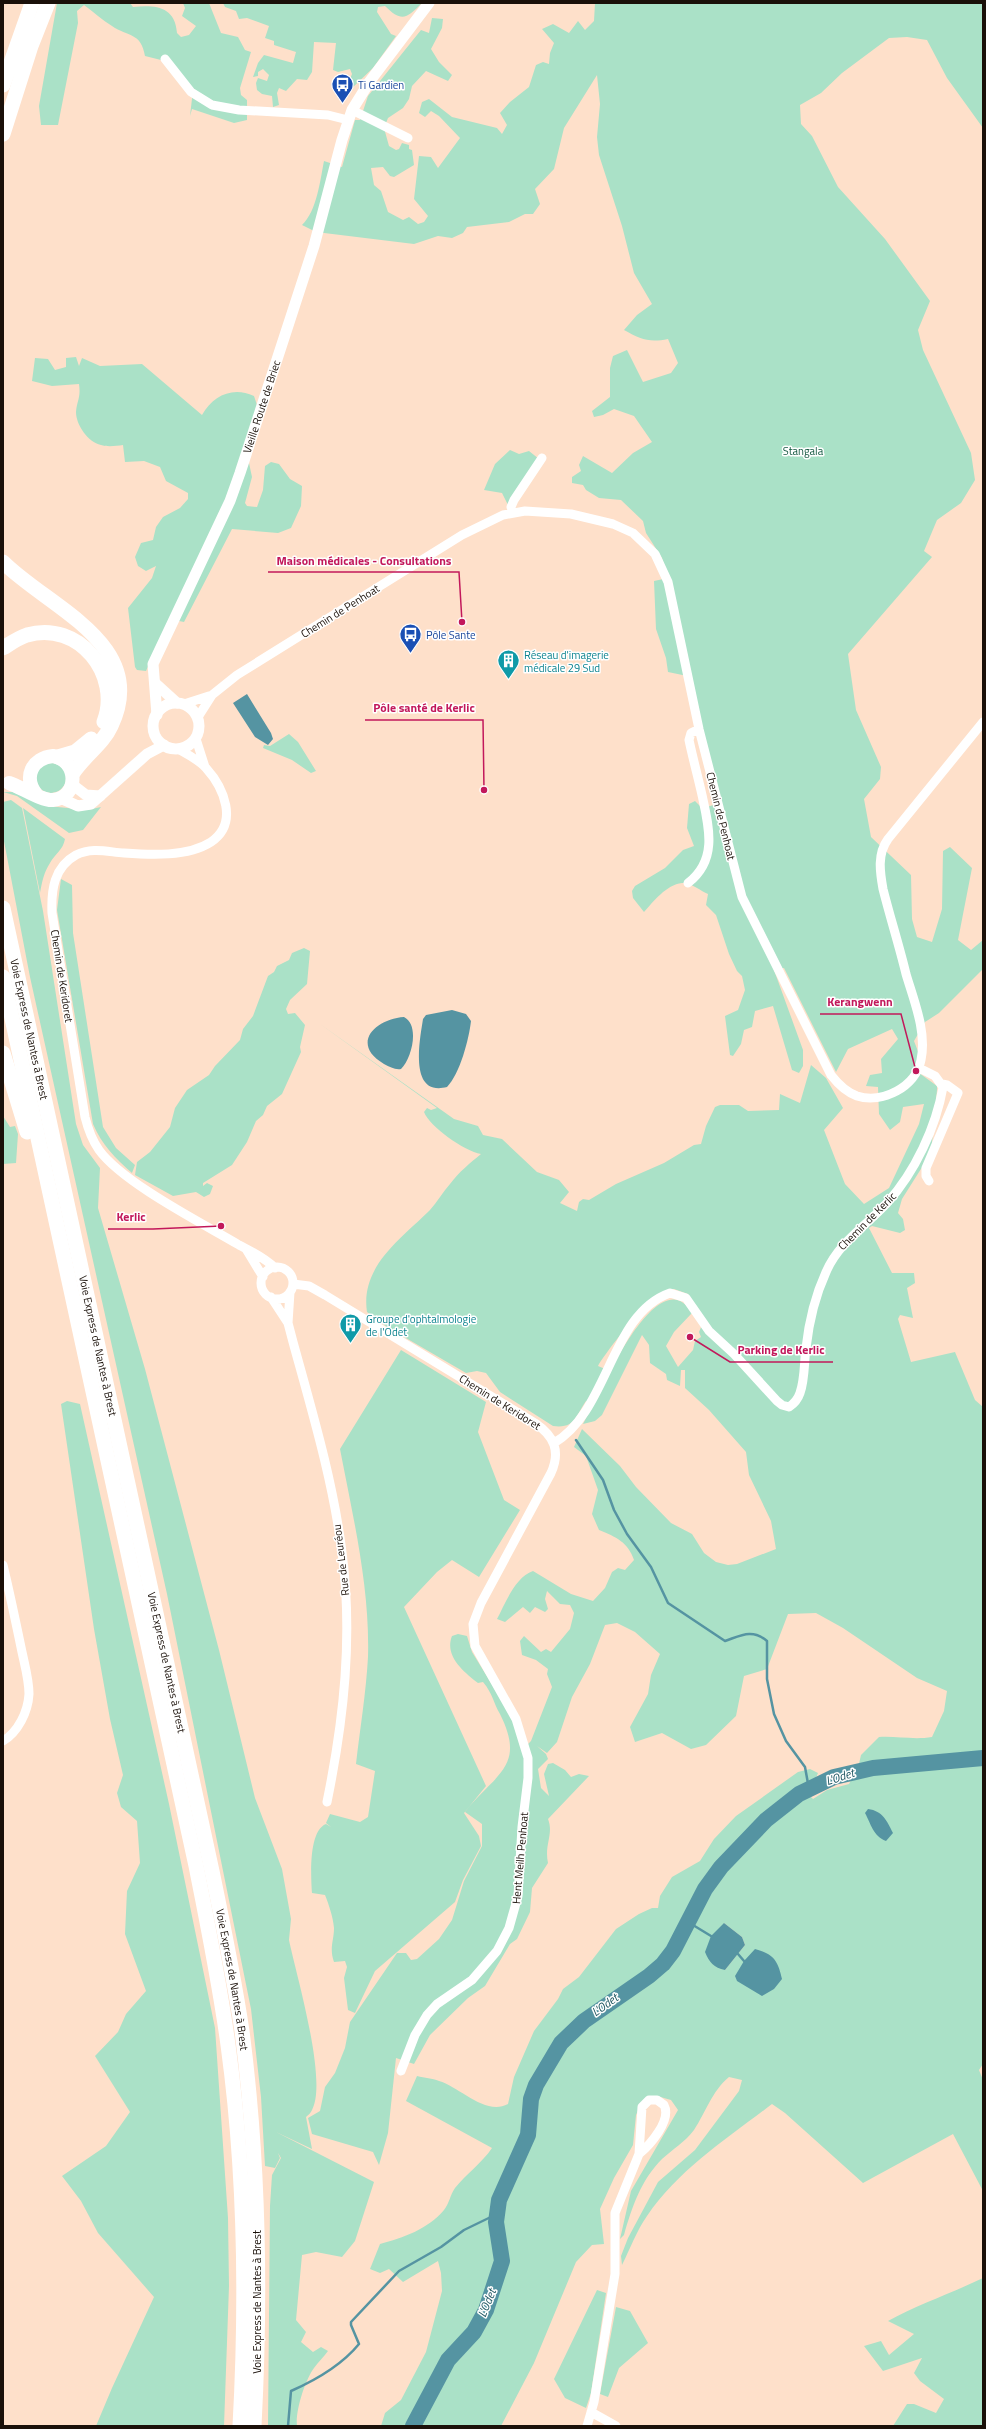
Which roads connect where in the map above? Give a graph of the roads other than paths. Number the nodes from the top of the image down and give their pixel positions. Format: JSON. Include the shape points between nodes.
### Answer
{"nodes":[{"id":1,"x":32,"y":3,"type":"edge"},
{"id":2,"x":48,"y":3,"type":"edge"},
{"id":3,"x":429,"y":3,"type":"edge"},
{"id":4,"x":165,"y":59,"type":"dead end"},
{"id":5,"x":3,"y":85,"type":"edge"},
{"id":6,"x":350,"y":115,"type":"junction"},
{"id":7,"x":3,"y":134,"type":"edge"},
{"id":8,"x":408,"y":138,"type":"dead end"},
{"id":9,"x":542,"y":458,"type":"dead end"},
{"id":10,"x":513,"y":512,"type":"junction"},
{"id":11,"x":3,"y":562,"type":"edge"},
{"id":12,"x":3,"y":648,"type":"edge"},
{"id":13,"x":155,"y":683,"type":"junction"},
{"id":14,"x":212,"y":695,"type":"junction"},
{"id":15,"x":181,"y":704,"type":"junction"},
{"id":16,"x":157,"y":715,"type":"junction"},
{"id":17,"x":198,"y":717,"type":"junction"},
{"id":18,"x":983,"y":722,"type":"edge"},
{"id":19,"x":699,"y":729,"type":"junction"},
{"id":20,"x":154,"y":731,"type":"junction"},
{"id":21,"x":196,"y":738,"type":"junction"},
{"id":22,"x":164,"y":745,"type":"junction"},
{"id":23,"x":178,"y":749,"type":"junction"},
{"id":24,"x":147,"y":754,"type":"junction"},
{"id":25,"x":58,"y":757,"type":"junction"},
{"id":26,"x":205,"y":767,"type":"junction"},
{"id":27,"x":30,"y":770,"type":"junction"},
{"id":28,"x":73,"y":779,"type":"junction"},
{"id":29,"x":6,"y":784,"type":"edge"},
{"id":30,"x":36,"y":794,"type":"junction"},
{"id":31,"x":100,"y":796,"type":"junction"},
{"id":32,"x":60,"y":798,"type":"junction"},
{"id":33,"x":688,"y":884,"type":"dead end"},
{"id":34,"x":3,"y":908,"type":"edge"},
{"id":35,"x":3,"y":976,"type":"edge"},
{"id":36,"x":3,"y":1053,"type":"edge"},
{"id":37,"x":919,"y":1068,"type":"junction"},
{"id":38,"x":942,"y":1084,"type":"junction"},
{"id":39,"x":929,"y":1180,"type":"dead end"},
{"id":40,"x":61,"y":1246,"type":"junction"},
{"id":41,"x":245,"y":1248,"type":"junction"},
{"id":42,"x":275,"y":1268,"type":"junction"},
{"id":43,"x":263,"y":1277,"type":"junction"},
{"id":44,"x":291,"y":1288,"type":"junction"},
{"id":45,"x":271,"y":1297,"type":"junction"},
{"id":46,"x":288,"y":1323,"type":"junction"},
{"id":47,"x":554,"y":1443,"type":"junction"},
{"id":48,"x":3,"y":1565,"type":"edge"},
{"id":49,"x":3,"y":1741,"type":"edge"},
{"id":50,"x":327,"y":1802,"type":"dead end"},
{"id":51,"x":401,"y":2071,"type":"dead end"},
{"id":52,"x":639,"y":2154,"type":"junction"},
{"id":53,"x":591,"y":2412,"type":"junction"},
{"id":54,"x":240,"y":2426,"type":"edge"},
{"id":55,"x":254,"y":2426,"type":"edge"},
{"id":56,"x":587,"y":2426,"type":"edge"},
{"id":57,"x":616,"y":2426,"type":"edge"}],
"edges":[{"from":1,"to":5,"type":"highway"},
{"from":2,"to":7,"type":"highway","via":[[30,46]]},
{"from":3,"to":6,"type":"street","name":"Vieille Route de Briec","via":[[370,81]]},
{"from":4,"to":6,"type":"street","via":[[191,92],[212,105],[234,109]]},
{"from":6,"to":8,"type":"street"},
{"from":6,"to":13,"type":"street","name":"Vieille Route de Briec","via":[[314,246],[270,386],[230,500],[153,664]]},
{"from":9,"to":10,"type":"street","via":[[514,500],[511,507]]},
{"from":10,"to":14,"type":"street","name":"Chemin de Penhoat","via":[[475,528],[442,548],[249,668]]},
{"from":10,"to":19,"type":"street","name":"Chemin de Penhoat","via":[[546,511],[592,518],[628,531],[650,548],[668,582]]},
{"from":11,"to":28,"type":"highway","via":[[96,636],[110,655],[118,673],[120,702],[111,727]]},
{"from":12,"to":25,"type":"highway","via":[[28,635],[60,635],[70,638],[87,650],[102,670],[108,688],[109,706],[104,722],[82,748]]},
{"from":13,"to":15,"type":"street"},
{"from":13,"to":16,"type":"street","name":"Vieille Route de Briec"},
{"from":14,"to":15,"type":"street","name":"Chemin de Penhoat"},
{"from":14,"to":17,"type":"street","name":"Chemin de Penhoat"},
{"from":15,"to":16,"type":"street","via":[[165,706]]},
{"from":15,"to":17,"type":"street","via":[[190,707]]},
{"from":16,"to":20,"type":"street"},
{"from":17,"to":21,"type":"street"},
{"from":18,"to":37,"type":"street","name":"Chemin de Penhoat","via":[[886,842],[881,852],[880,872],[883,889],[920,1027],[923,1052]]},
{"from":19,"to":33,"type":"street","via":[[691,733],[689,740],[708,822],[709,848],[702,870]]},
{"from":19,"to":37,"type":"street","name":"Chemin de Penhoat","via":[[742,897],[831,1075],[841,1087],[855,1095],[875,1097],[888,1095],[900,1089]]},
{"from":20,"to":22,"type":"street"},
{"from":20,"to":24,"type":"street"},
{"from":21,"to":23,"type":"street","via":[[188,746]]},
{"from":21,"to":26,"type":"street","name":"Chemin de Keridoret"},
{"from":22,"to":23,"type":"street"},
{"from":22,"to":24,"type":"street"},
{"from":23,"to":26,"type":"street","name":"Chemin de Keridoret"},
{"from":24,"to":31,"type":"street"},
{"from":25,"to":27,"type":"main road","via":[[46,756],[39,759]]},
{"from":25,"to":28,"type":"main road","via":[[68,764]]},
{"from":26,"to":41,"type":"street","name":"Chemin de Keridoret","via":[[220,789],[227,807],[225,824],[215,839],[203,846],[182,851],[133,853],[102,850],[79,854],[66,862],[58,873],[52,892],[52,913],[85,1117],[93,1142],[105,1157],[129,1177]]},
{"from":27,"to":29,"type":"main road"},
{"from":27,"to":30,"type":"main road","via":[[30,783]]},
{"from":28,"to":31,"type":"street","via":[[86,795]]},
{"from":28,"to":32,"type":"main road","via":[[66,795]]},
{"from":29,"to":30,"type":"main road"},
{"from":30,"to":32,"type":"main road","via":[[47,800]]},
{"from":31,"to":32,"type":"street","via":[[91,804],[83,806]]},
{"from":34,"to":55,"type":"highway","name":"Voie Express de Nantes à Brest","via":[[212,1871],[242,2031],[254,2161],[258,2247],[258,2352]]},
{"from":35,"to":40,"type":"highway","name":"Voie Express de Nantes à Brest"},
{"from":36,"to":40,"type":"highway"},
{"from":37,"to":38,"type":"street","via":[[935,1076]]},
{"from":38,"to":39,"type":"street","via":[[947,1084],[958,1093],[926,1168]]},
{"from":38,"to":47,"type":"street","name":"Chemin de Kerlic","via":[[939,1105],[912,1168],[887,1203],[842,1245],[826,1272],[814,1303],[801,1391],[796,1401],[789,1406],[777,1401],[709,1331],[686,1298],[670,1293],[654,1302],[637,1320],[622,1342],[581,1420],[570,1433]]},
{"from":40,"to":54,"type":"highway","name":"Voie Express de Nantes à Brest","via":[[196,1866],[221,1997],[234,2098],[242,2236],[244,2321]]},
{"from":41,"to":42,"type":"street","name":"Chemin de Keridoret","via":[[259,1254]]},
{"from":41,"to":43,"type":"street","name":"Chemin de Keridoret"},
{"from":42,"to":43,"type":"street","via":[[268,1270]]},
{"from":42,"to":44,"type":"street","via":[[288,1272]]},
{"from":43,"to":45,"type":"street","via":[[262,1287]]},
{"from":44,"to":45,"type":"street","via":[[281,1298]]},
{"from":44,"to":46,"type":"street","name":"Rue de Leuréou"},
{"from":44,"to":47,"type":"street","name":"Chemin de Keridoret","via":[[308,1286],[319,1292],[535,1423],[548,1432]]},
{"from":45,"to":46,"type":"street","name":"Rue de Leuréou"},
{"from":46,"to":50,"type":"street","name":"Rue de Leuréou","via":[[326,1467],[340,1537],[345,1582],[345,1692],[340,1735]]},
{"from":47,"to":51,"type":"street","name":"Hent Meilh Penhoat","via":[[557,1456],[551,1473],[475,1618],[473,1633],[475,1646],[522,1733],[529,1765],[518,1896],[514,1914],[501,1944],[486,1966],[472,1980],[437,2004],[422,2023]]},
{"from":48,"to":49,"type":"street","via":[[28,1683],[25,1711],[16,1727]]},
{"from":52,"to":52,"type":"street","via":[[642,2107],[650,2100],[657,2100],[664,2105],[666,2116],[647,2147]]},
{"from":52,"to":53,"type":"street","via":[[615,2213],[615,2274]]},
{"from":53,"to":56,"type":"street"},
{"from":53,"to":57,"type":"street"}]}
